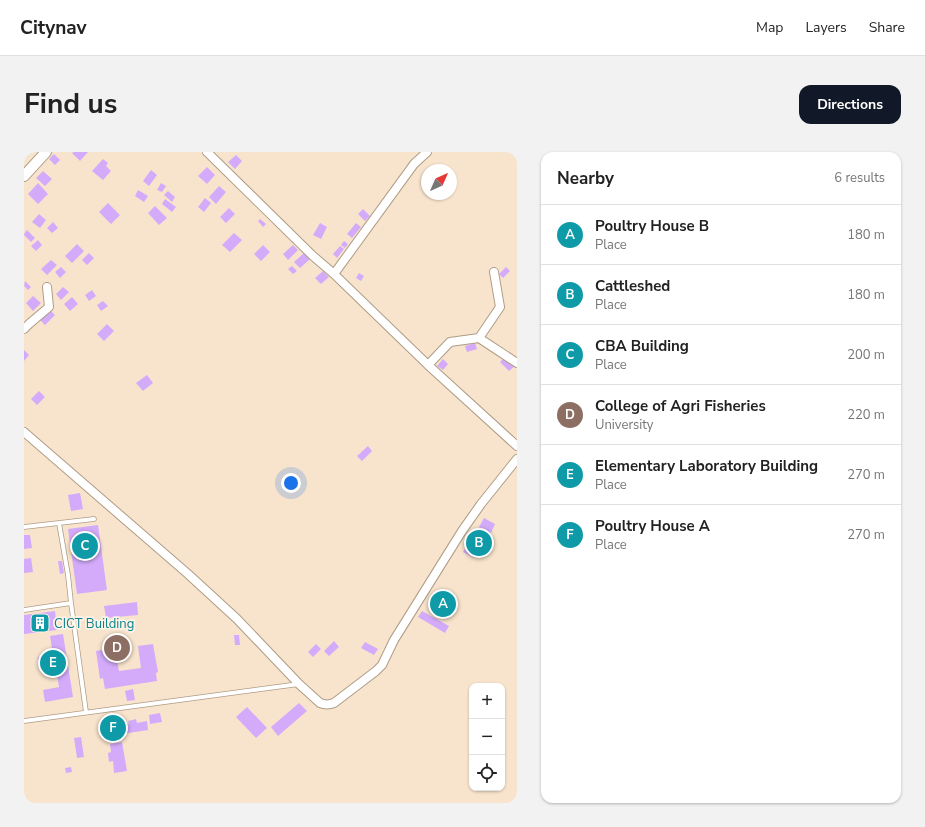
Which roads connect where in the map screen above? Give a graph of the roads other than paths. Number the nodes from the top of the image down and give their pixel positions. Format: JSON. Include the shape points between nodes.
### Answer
{"nodes":[{"id":1,"x":46,"y":152,"type":"edge"},
{"id":2,"x":207,"y":152,"type":"edge"},
{"id":3,"x":427,"y":152,"type":"edge"},
{"id":4,"x":24,"y":176,"type":"edge"},
{"id":5,"x":494,"y":272,"type":"dead end"},
{"id":6,"x":334,"y":274,"type":"junction"},
{"id":7,"x":47,"y":287,"type":"dead end"},
{"id":8,"x":24,"y":329,"type":"edge"},
{"id":9,"x":479,"y":338,"type":"junction"},
{"id":10,"x":517,"y":362,"type":"edge"},
{"id":11,"x":428,"y":365,"type":"junction"},
{"id":12,"x":24,"y":432,"type":"edge"},
{"id":13,"x":517,"y":446,"type":"edge"},
{"id":14,"x":517,"y":459,"type":"edge"},
{"id":15,"x":94,"y":519,"type":"dead end"},
{"id":16,"x":59,"y":523,"type":"junction"},
{"id":17,"x":24,"y":527,"type":"edge"},
{"id":18,"x":71,"y":603,"type":"junction"},
{"id":19,"x":24,"y":610,"type":"edge"},
{"id":20,"x":300,"y":684,"type":"junction"},
{"id":21,"x":86,"y":712,"type":"junction"},
{"id":22,"x":24,"y":720,"type":"edge"}],
"edges":[{"from":1,"to":4,"type":"street"},
{"from":2,"to":6,"type":"street"},
{"from":3,"to":6,"type":"street","via":[[414,164]]},
{"from":5,"to":9,"type":"street","via":[[500,307]]},
{"from":6,"to":11,"type":"street"},
{"from":7,"to":8,"type":"street","via":[[48,307]]},
{"from":9,"to":10,"type":"street"},
{"from":9,"to":11,"type":"street","via":[[450,342]]},
{"from":11,"to":13,"type":"street"},
{"from":12,"to":20,"type":"street","via":[[237,618]]},
{"from":14,"to":20,"type":"street","via":[[462,531],[394,640],[382,665],[330,705],[320,703]]},
{"from":15,"to":16,"type":"lane"},
{"from":16,"to":17,"type":"lane"},
{"from":16,"to":18,"type":"lane"},
{"from":18,"to":19,"type":"lane"},
{"from":18,"to":21,"type":"lane"},
{"from":20,"to":21,"type":"lane"},
{"from":21,"to":22,"type":"lane"}]}
